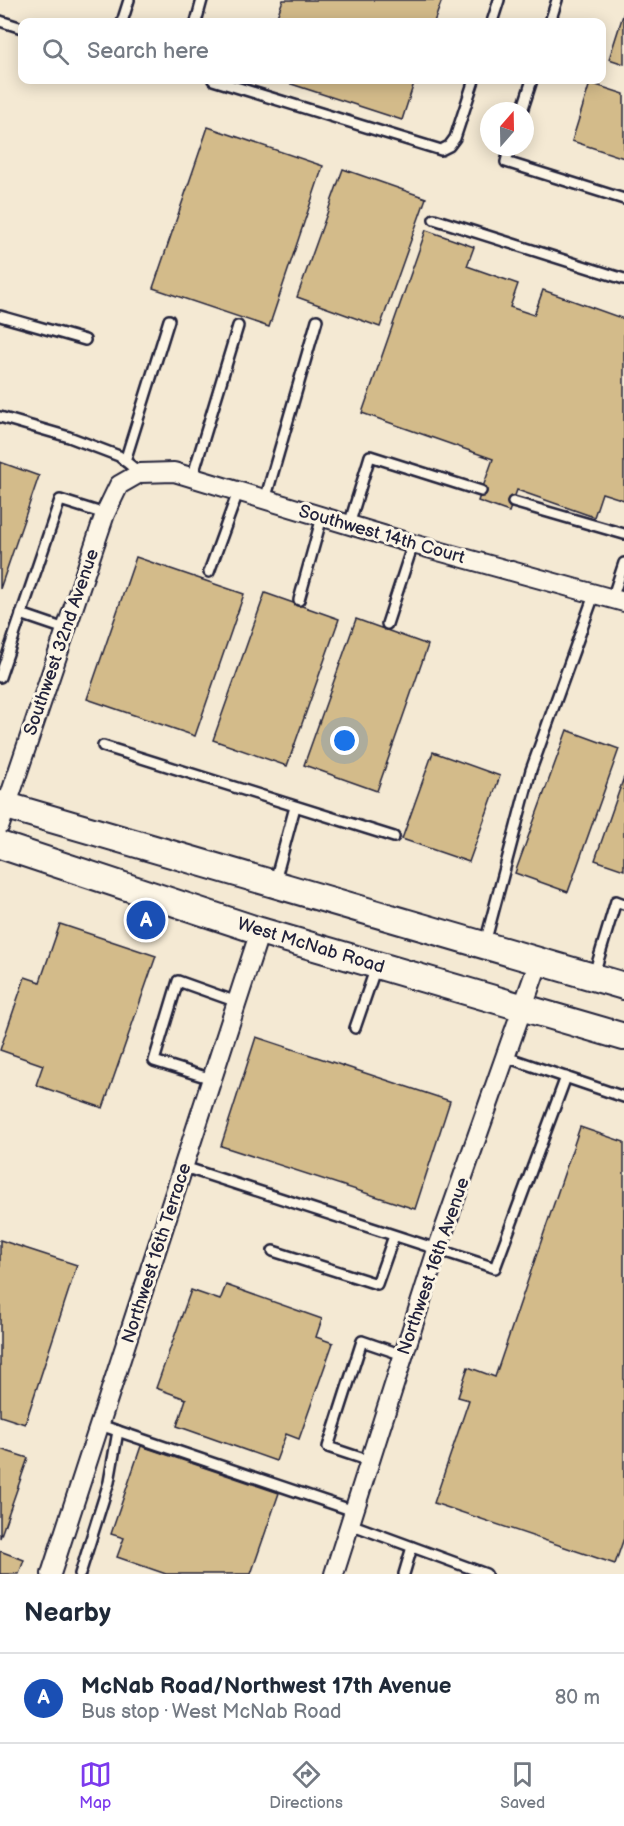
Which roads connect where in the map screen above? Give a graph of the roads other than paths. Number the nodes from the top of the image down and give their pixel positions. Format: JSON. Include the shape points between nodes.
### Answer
{"nodes":[{"id":1,"x":129,"y":0,"type":"edge"},
{"id":2,"x":202,"y":0,"type":"edge"},
{"id":3,"x":499,"y":0,"type":"edge"},
{"id":4,"x":557,"y":0,"type":"edge"},
{"id":5,"x":123,"y":18,"type":"edge"},
{"id":6,"x":197,"y":18,"type":"edge"},
{"id":7,"x":493,"y":18,"type":"edge"},
{"id":8,"x":551,"y":18,"type":"edge"},
{"id":9,"x":0,"y":21,"type":"edge"},
{"id":10,"x":18,"y":27,"type":"edge"},
{"id":11,"x":226,"y":84,"type":"edge"},
{"id":12,"x":473,"y":84,"type":"edge"},
{"id":13,"x":531,"y":84,"type":"edge"},
{"id":14,"x":525,"y":102,"type":"edge"},
{"id":15,"x":508,"y":156,"type":"edge"},
{"id":16,"x":624,"y":199,"type":"edge"},
{"id":17,"x":434,"y":219,"type":"dead end"},
{"id":18,"x":624,"y":279,"type":"edge"},
{"id":19,"x":0,"y":316,"type":"edge"},
{"id":20,"x":169,"y":320,"type":"dead end"},
{"id":21,"x":316,"y":320,"type":"dead end"},
{"id":22,"x":238,"y":326,"type":"dead end"},
{"id":23,"x":85,"y":340,"type":"dead end"},
{"id":24,"x":0,"y":417,"type":"edge"},
{"id":25,"x":125,"y":461,"type":"junction"},
{"id":26,"x":140,"y":473,"type":"junction"},
{"id":27,"x":192,"y":478,"type":"junction"},
{"id":28,"x":481,"y":491,"type":"dead end"},
{"id":29,"x":238,"y":492,"type":"junction"},
{"id":30,"x":265,"y":500,"type":"junction"},
{"id":31,"x":513,"y":502,"type":"dead end"},
{"id":32,"x":105,"y":514,"type":"junction"},
{"id":33,"x":322,"y":517,"type":"junction"},
{"id":34,"x":349,"y":525,"type":"junction"},
{"id":35,"x":624,"y":534,"type":"edge"},
{"id":36,"x":413,"y":544,"type":"junction"},
{"id":37,"x":624,"y":563,"type":"edge"},
{"id":38,"x":209,"y":572,"type":"dead end"},
{"id":39,"x":610,"y":599,"type":"edge"},
{"id":40,"x":299,"y":600,"type":"dead end"},
{"id":41,"x":21,"y":615,"type":"junction"},
{"id":42,"x":387,"y":624,"type":"dead end"},
{"id":43,"x":65,"y":629,"type":"junction"},
{"id":44,"x":0,"y":678,"type":"edge"},
{"id":45,"x":103,"y":746,"type":"dead end"},
{"id":46,"x":295,"y":807,"type":"junction"},
{"id":47,"x":2,"y":812,"type":"edge"},
{"id":48,"x":394,"y":837,"type":"dead end"},
{"id":49,"x":0,"y":845,"type":"edge"},
{"id":50,"x":274,"y":883,"type":"junction"},
{"id":51,"x":624,"y":904,"type":"edge"},
{"id":52,"x":260,"y":931,"type":"junction"},
{"id":53,"x":485,"y":945,"type":"junction"},
{"id":54,"x":539,"y":961,"type":"junction"},
{"id":55,"x":376,"y":965,"type":"junction"},
{"id":56,"x":593,"y":976,"type":"junction"},
{"id":57,"x":624,"y":986,"type":"edge"},
{"id":58,"x":237,"y":1002,"type":"junction"},
{"id":59,"x":523,"y":1008,"type":"junction"},
{"id":60,"x":355,"y":1028,"type":"dead end"},
{"id":61,"x":624,"y":1037,"type":"edge"},
{"id":62,"x":506,"y":1057,"type":"junction"},
{"id":63,"x":566,"y":1077,"type":"junction"},
{"id":64,"x":212,"y":1079,"type":"junction"},
{"id":65,"x":624,"y":1097,"type":"edge"},
{"id":66,"x":184,"y":1167,"type":"junction"},
{"id":67,"x":394,"y":1236,"type":"junction"},
{"id":68,"x":437,"y":1250,"type":"junction"},
{"id":69,"x":273,"y":1251,"type":"dead end"},
{"id":70,"x":403,"y":1355,"type":"junction"},
{"id":71,"x":100,"y":1425,"type":"junction"},
{"id":72,"x":118,"y":1431,"type":"junction"},
{"id":73,"x":370,"y":1461,"type":"junction"},
{"id":74,"x":352,"y":1517,"type":"junction"},
{"id":75,"x":412,"y":1547,"type":"junction"},
{"id":76,"x":51,"y":1574,"type":"edge"},
{"id":77,"x":80,"y":1574,"type":"edge"},
{"id":78,"x":334,"y":1574,"type":"edge"},
{"id":79,"x":404,"y":1574,"type":"edge"},
{"id":80,"x":486,"y":1574,"type":"edge"}],
"edges":[{"from":1,"to":5,"type":"lane"},
{"from":2,"to":6,"type":"lane"},
{"from":3,"to":7,"type":"lane"},
{"from":4,"to":8,"type":"lane"},
{"from":9,"to":10,"type":"lane"},
{"from":11,"to":12,"type":"lane","via":[[441,150],[455,138]]},
{"from":13,"to":14,"type":"lane"},
{"from":15,"to":16,"type":"lane","via":[[506,162]]},
{"from":17,"to":18,"type":"lane"},
{"from":19,"to":23,"type":"lane"},
{"from":20,"to":25,"type":"lane"},
{"from":21,"to":30,"type":"lane"},
{"from":22,"to":27,"type":"lane"},
{"from":24,"to":25,"type":"lane","via":[[69,437]]},
{"from":25,"to":26,"type":"lane"},
{"from":26,"to":27,"type":"street","name":"Southwest 14th Court","via":[[174,472]]},
{"from":26,"to":32,"type":"street","name":"Southwest 32nd Avenue","via":[[119,485]]},
{"from":27,"to":29,"type":"street","name":"Southwest 14th Court"},
{"from":28,"to":34,"type":"lane","via":[[370,456]]},
{"from":29,"to":30,"type":"street","name":"Southwest 14th Court"},
{"from":29,"to":38,"type":"lane"},
{"from":30,"to":33,"type":"street","name":"Southwest 14th Court"},
{"from":31,"to":35,"type":"lane"},
{"from":32,"to":41,"type":"lane","via":[[60,500]]},
{"from":32,"to":43,"type":"street","name":"Southwest 32nd Avenue"},
{"from":33,"to":34,"type":"street","name":"Southwest 14th Court"},
{"from":33,"to":40,"type":"lane"},
{"from":34,"to":36,"type":"street","name":"Southwest 14th Court"},
{"from":36,"to":39,"type":"street","name":"Southwest 14th Court"},
{"from":36,"to":42,"type":"lane"},
{"from":37,"to":39,"type":"lane"},
{"from":39,"to":53,"type":"lane","via":[[531,770]]},
{"from":41,"to":43,"type":"lane"},
{"from":41,"to":44,"type":"lane"},
{"from":43,"to":47,"type":"street","name":"Southwest 32nd Avenue"},
{"from":45,"to":46,"type":"lane"},
{"from":46,"to":48,"type":"lane"},
{"from":46,"to":50,"type":"lane"},
{"from":47,"to":50,"type":"main road"},
{"from":49,"to":52,"type":"main road","name":"West McNab Road"},
{"from":50,"to":53,"type":"main road"},
{"from":51,"to":56,"type":"lane","via":[[616,901]]},
{"from":52,"to":55,"type":"main road","name":"West McNab Road"},
{"from":52,"to":58,"type":"street","name":"Northwest 16th Terrace"},
{"from":53,"to":54,"type":"main road"},
{"from":54,"to":56,"type":"main road"},
{"from":54,"to":59,"type":"street","name":"Northwest 16th Avenue"},
{"from":55,"to":59,"type":"main road","name":"West McNab Road"},
{"from":55,"to":60,"type":"lane"},
{"from":56,"to":57,"type":"main road"},
{"from":58,"to":64,"type":"street","name":"Northwest 16th Terrace"},
{"from":58,"to":64,"type":"lane","via":[[178,981],[154,1061]]},
{"from":59,"to":61,"type":"main road","name":"West McNab Road"},
{"from":59,"to":62,"type":"street","name":"Northwest 16th Avenue"},
{"from":62,"to":63,"type":"lane"},
{"from":62,"to":68,"type":"street","name":"Northwest 16th Avenue"},
{"from":63,"to":65,"type":"lane"},
{"from":63,"to":68,"type":"lane","via":[[495,1268]]},
{"from":64,"to":66,"type":"street","name":"Northwest 16th Terrace"},
{"from":66,"to":67,"type":"lane"},
{"from":66,"to":71,"type":"street","name":"Northwest 16th Terrace"},
{"from":67,"to":68,"type":"lane"},
{"from":67,"to":69,"type":"lane","via":[[377,1284]]},
{"from":68,"to":70,"type":"street","name":"Northwest 16th Avenue"},
{"from":70,"to":73,"type":"street","name":"Northwest 16th Avenue"},
{"from":70,"to":73,"type":"lane","via":[[362,1341],[328,1447]]},
{"from":71,"to":72,"type":"lane"},
{"from":71,"to":76,"type":"street","name":"Northwest 16th Terrace"},
{"from":72,"to":74,"type":"lane"},
{"from":72,"to":77,"type":"lane","via":[[109,1482]]},
{"from":73,"to":74,"type":"street","name":"Northwest 16th Avenue"},
{"from":74,"to":75,"type":"lane"},
{"from":74,"to":78,"type":"street","name":"Northwest 16th Avenue"},
{"from":75,"to":79,"type":"lane"},
{"from":75,"to":80,"type":"lane"}]}
